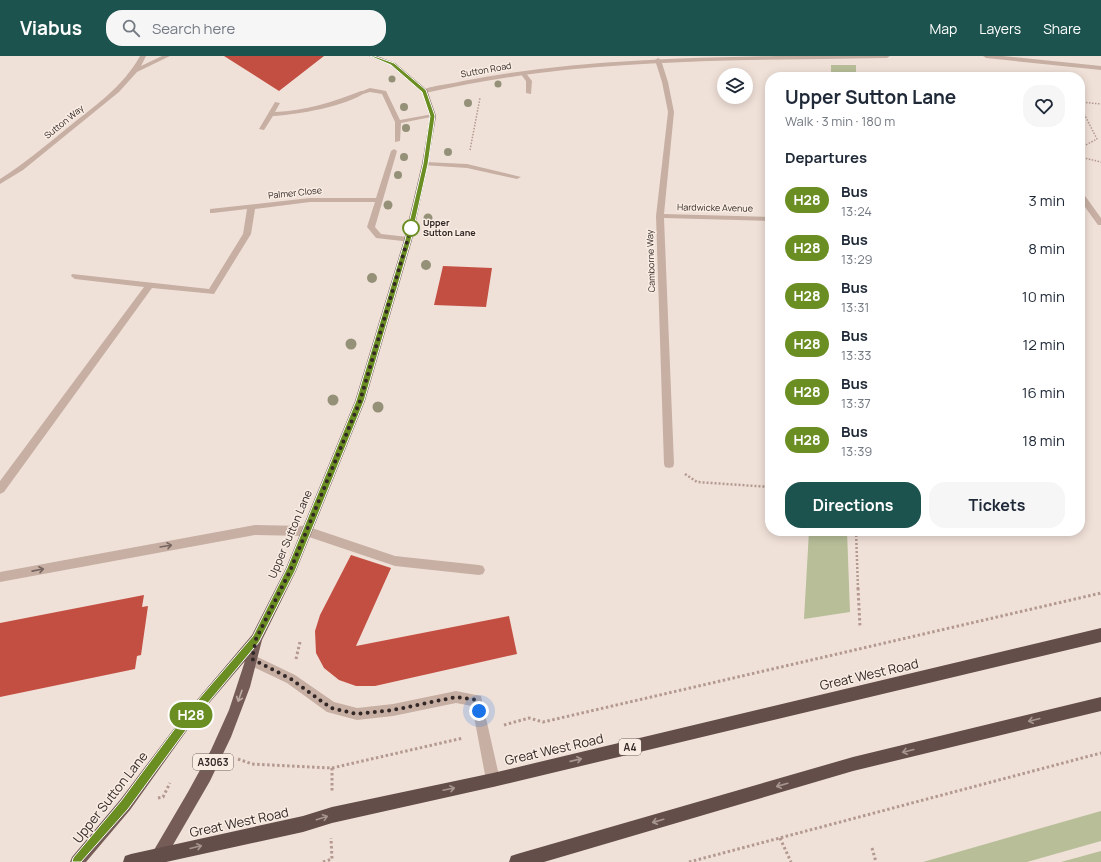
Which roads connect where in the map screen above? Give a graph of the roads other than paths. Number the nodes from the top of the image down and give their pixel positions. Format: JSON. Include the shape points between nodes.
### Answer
{"nodes":[{"id":1,"x":143,"y":56,"type":"edge"},
{"id":2,"x":167,"y":56,"type":"edge"},
{"id":3,"x":372,"y":56,"type":"edge"},
{"id":4,"x":887,"y":56,"type":"edge"},
{"id":5,"x":986,"y":56,"type":"edge"},
{"id":6,"x":658,"y":60,"type":"junction"},
{"id":7,"x":1101,"y":68,"type":"edge"},
{"id":8,"x":134,"y":71,"type":"junction"},
{"id":9,"x":522,"y":74,"type":"junction"},
{"id":10,"x":425,"y":91,"type":"junction"},
{"id":11,"x":529,"y":93,"type":"dead end"},
{"id":12,"x":278,"y":103,"type":"dead end"},
{"id":13,"x":272,"y":114,"type":"junction"},
{"id":14,"x":433,"y":116,"type":"junction"},
{"id":15,"x":398,"y":122,"type":"junction"},
{"id":16,"x":262,"y":130,"type":"dead end"},
{"id":17,"x":397,"y":141,"type":"dead end"},
{"id":18,"x":394,"y":151,"type":"dead end"},
{"id":19,"x":425,"y":164,"type":"junction"},
{"id":20,"x":517,"y":177,"type":"dead end"},
{"id":21,"x":0,"y":182,"type":"edge"},
{"id":22,"x":379,"y":200,"type":"junction"},
{"id":23,"x":1085,"y":202,"type":"edge"},
{"id":24,"x":251,"y":208,"type":"junction"},
{"id":25,"x":213,"y":211,"type":"dead end"},
{"id":26,"x":660,"y":216,"type":"junction"},
{"id":27,"x":765,"y":219,"type":"edge"},
{"id":28,"x":1101,"y":223,"type":"edge"},
{"id":29,"x":408,"y":240,"type":"junction"},
{"id":30,"x":74,"y":276,"type":"dead end"},
{"id":31,"x":150,"y":285,"type":"junction"},
{"id":32,"x":669,"y":464,"type":"road end"},
{"id":33,"x":0,"y":489,"type":"edge"},
{"id":34,"x":306,"y":531,"type":"junction"},
{"id":35,"x":479,"y":570,"type":"dead end"},
{"id":36,"x":0,"y":577,"type":"edge"},
{"id":37,"x":1101,"y":635,"type":"edge"},
{"id":38,"x":247,"y":658,"type":"junction"},
{"id":39,"x":1101,"y":704,"type":"edge"},
{"id":40,"x":493,"y":780,"type":"junction"},
{"id":41,"x":156,"y":859,"type":"edge"},
{"id":42,"x":77,"y":862,"type":"edge"},
{"id":43,"x":131,"y":862,"type":"edge"},
{"id":44,"x":517,"y":862,"type":"edge"}],
"edges":[{"from":1,"to":8,"type":"street","name":"Sutton Way"},
{"from":2,"to":8,"type":"street","name":"Sutton Way"},
{"from":3,"to":10,"type":"main road","via":[[397,67]]},
{"from":4,"to":6,"type":"street","name":"Sutton Road"},
{"from":5,"to":7,"type":"street"},
{"from":6,"to":9,"type":"street","name":"Sutton Road"},
{"from":6,"to":26,"type":"street","name":"Camborne Way","via":[[671,112]]},
{"from":8,"to":21,"type":"street","name":"Sutton Way","via":[[117,91],[21,169]]},
{"from":9,"to":10,"type":"street","name":"Sutton Road"},
{"from":9,"to":11,"type":"street","via":[[529,81]]},
{"from":10,"to":14,"type":"main road","name":"Upper Sutton Lane","number":"A3063"},
{"from":12,"to":13,"type":"street"},
{"from":13,"to":15,"type":"street","via":[[320,108],[370,90],[384,92]]},
{"from":13,"to":16,"type":"street"},
{"from":14,"to":15,"type":"street"},
{"from":14,"to":19,"type":"main road","name":"Upper Sutton Lane","number":"A3063"},
{"from":15,"to":17,"type":"street"},
{"from":18,"to":22,"type":"street"},
{"from":19,"to":20,"type":"street","via":[[467,166]]},
{"from":19,"to":29,"type":"main road","name":"Upper Sutton Lane","number":"A3063"},
{"from":22,"to":24,"type":"street","name":"Palmer Close","via":[[310,200]]},
{"from":22,"to":29,"type":"street","via":[[371,227],[379,236]]},
{"from":23,"to":28,"type":"street"},
{"from":24,"to":25,"type":"street","name":"Palmer Close"},
{"from":24,"to":31,"type":"street","via":[[247,234],[211,292]]},
{"from":26,"to":27,"type":"street","name":"Hardwicke Avenue"},
{"from":26,"to":32,"type":"street","name":"Camborne Way"},
{"from":29,"to":34,"type":"main road","name":"Upper Sutton Lane","number":"A3063","via":[[360,401]]},
{"from":30,"to":31,"type":"street"},
{"from":31,"to":33,"type":"street"},
{"from":34,"to":35,"type":"street","via":[[395,561]]},
{"from":36,"to":34,"type":"street","one_way":true,"via":[[256,530]]},
{"from":34,"to":38,"type":"main road","name":"Upper Sutton Lane","number":"A3063","via":[[290,571]]},
{"from":40,"to":37,"type":"highway","name":"Great West Road","number":"A4","one_way":true},
{"from":38,"to":40,"type":"street","via":[[291,679],[331,708],[357,714],[393,710],[456,697],[477,700]]},
{"from":38,"to":41,"type":"main road","name":"Upper Sutton Lane","number":"A3063","one_way":true,"via":[[240,696],[218,750],[200,788]]},
{"from":38,"to":42,"type":"main road","name":"Upper Sutton Lane","number":"A3063","via":[[189,718],[125,805]]},
{"from":39,"to":44,"type":"highway","one_way":true,"via":[[853,764]]},
{"from":41,"to":40,"type":"highway","name":"Great West Road","number":"A4","one_way":true,"via":[[332,815]]},
{"from":41,"to":43,"type":"highway","name":"Great West Road","number":"A4"}]}
